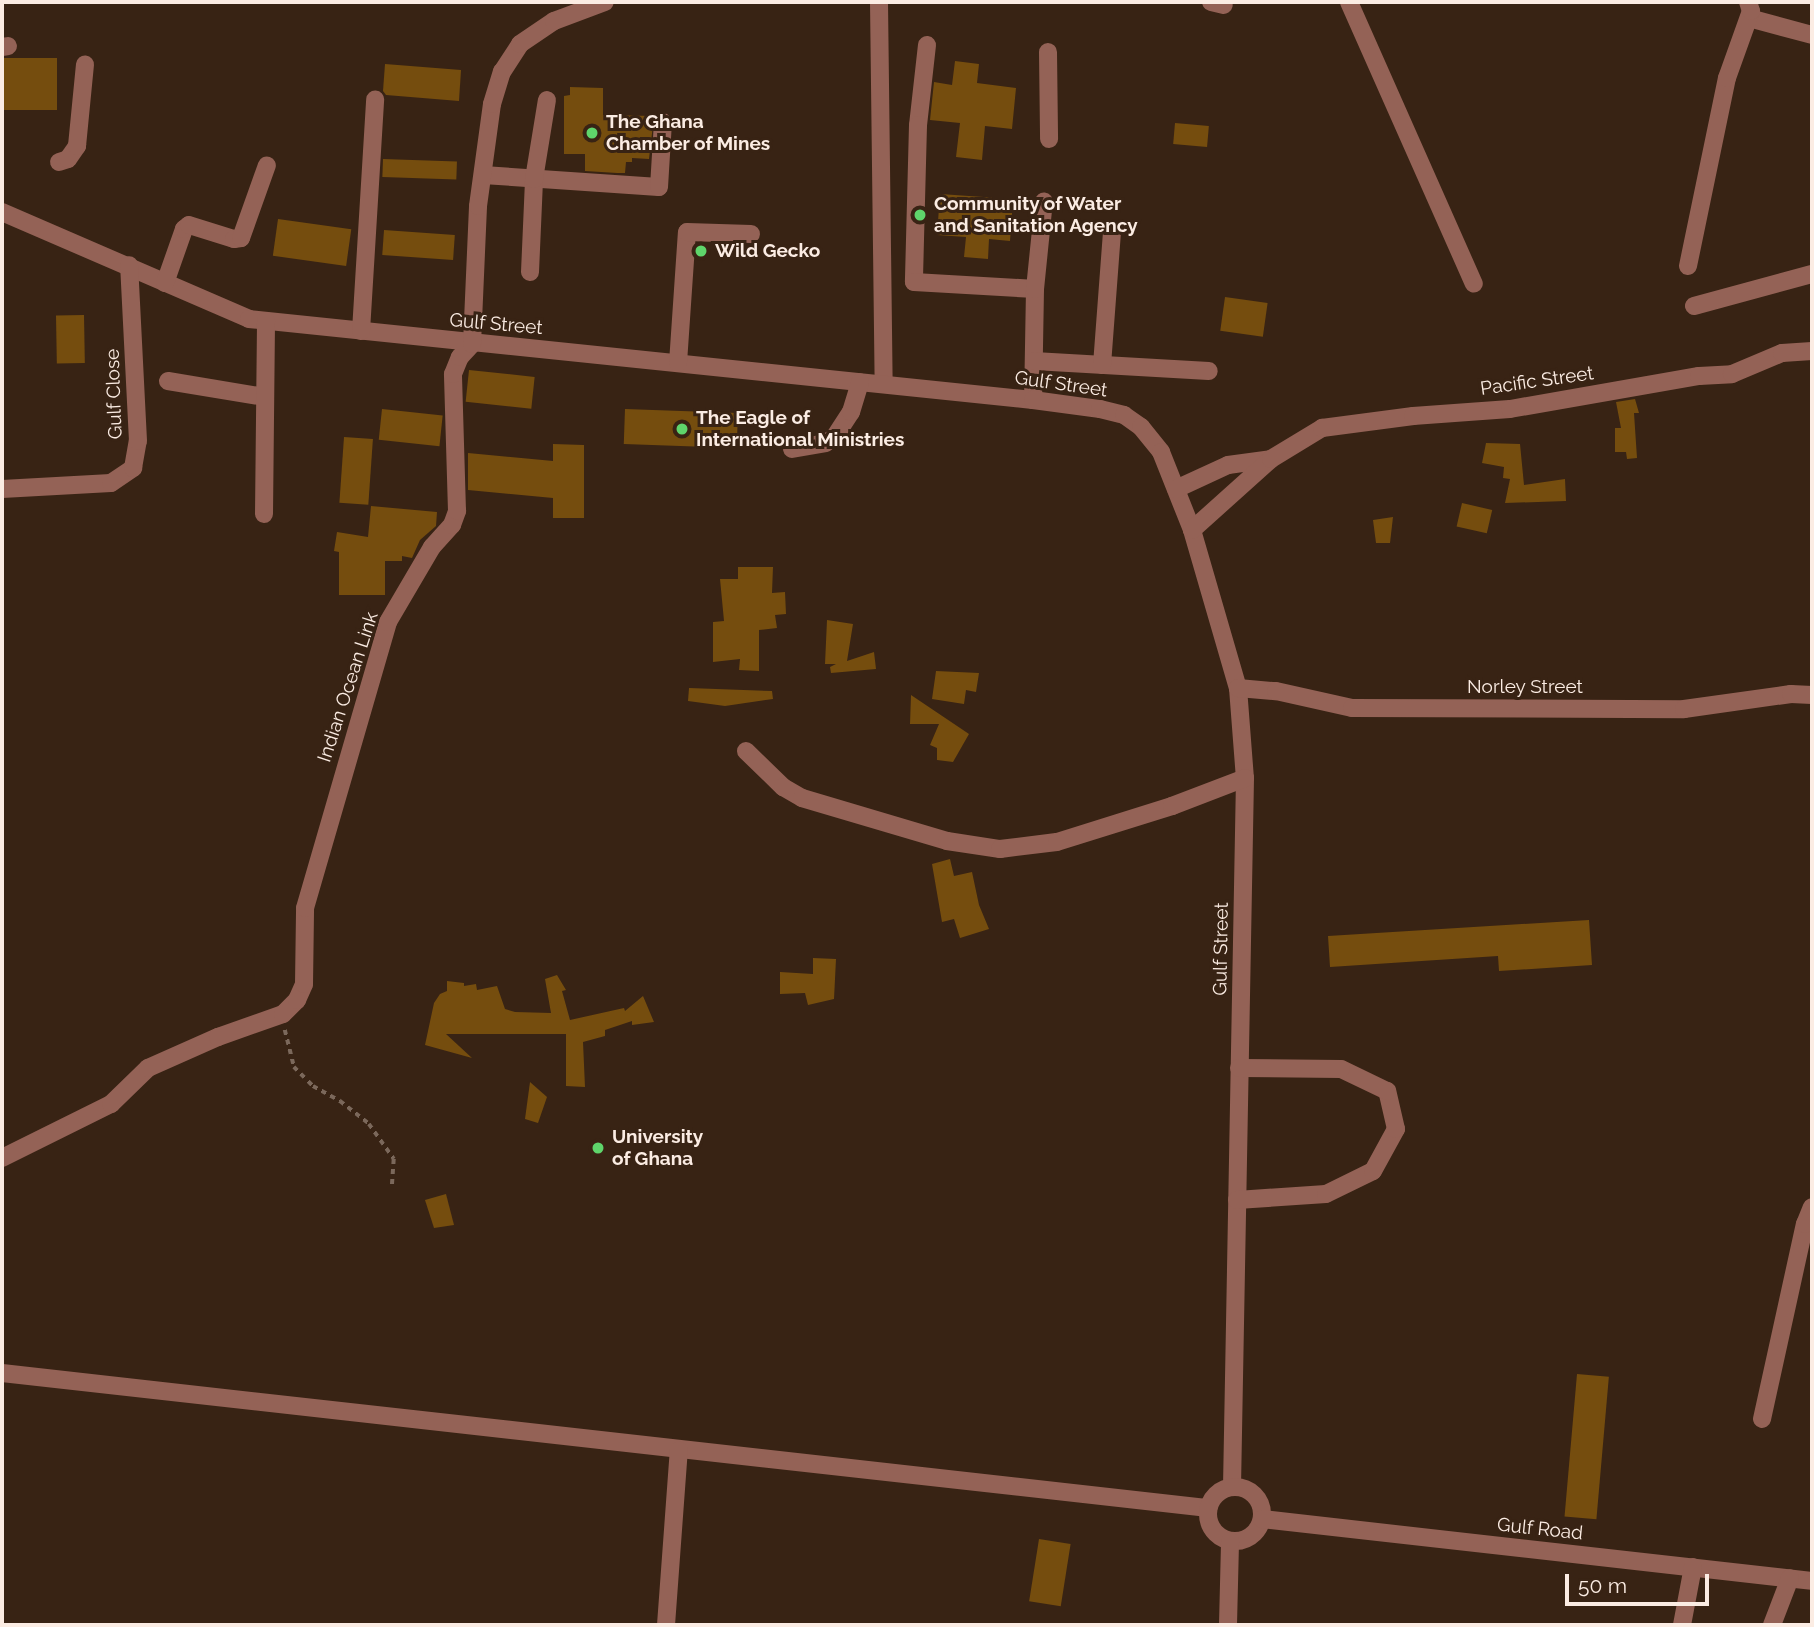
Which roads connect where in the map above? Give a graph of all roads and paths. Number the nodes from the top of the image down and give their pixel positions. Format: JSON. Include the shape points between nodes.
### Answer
{"nodes":[{"id":1,"x":605,"y":2,"type":"edge"},
{"id":2,"x":879,"y":2,"type":"edge"},
{"id":3,"x":1349,"y":2,"type":"edge"},
{"id":4,"x":1748,"y":10,"type":"edge"},
{"id":5,"x":1812,"y":35,"type":"edge"},
{"id":6,"x":927,"y":45,"type":"dead end"},
{"id":7,"x":1048,"y":52,"type":"dead end"},
{"id":8,"x":85,"y":64,"type":"dead end"},
{"id":9,"x":375,"y":99,"type":"dead end"},
{"id":10,"x":547,"y":100,"type":"dead end"},
{"id":11,"x":663,"y":122,"type":"dead end"},
{"id":12,"x":1049,"y":139,"type":"dead end"},
{"id":13,"x":60,"y":162,"type":"dead end"},
{"id":14,"x":267,"y":165,"type":"dead end"},
{"id":15,"x":482,"y":175,"type":"junction"},
{"id":16,"x":534,"y":179,"type":"junction"},
{"id":17,"x":1044,"y":201,"type":"dead end"},
{"id":18,"x":2,"y":212,"type":"edge"},
{"id":19,"x":1112,"y":231,"type":"dead end"},
{"id":20,"x":751,"y":234,"type":"dead end"},
{"id":21,"x":130,"y":265,"type":"junction"},
{"id":22,"x":1688,"y":266,"type":"dead end"},
{"id":23,"x":530,"y":272,"type":"dead end"},
{"id":24,"x":1812,"y":274,"type":"edge"},
{"id":25,"x":165,"y":283,"type":"junction"},
{"id":26,"x":1474,"y":284,"type":"dead end"},
{"id":27,"x":1035,"y":289,"type":"junction"},
{"id":28,"x":1694,"y":306,"type":"dead end"},
{"id":29,"x":266,"y":321,"type":"junction"},
{"id":30,"x":360,"y":331,"type":"junction"},
{"id":31,"x":472,"y":344,"type":"junction"},
{"id":32,"x":1812,"y":351,"type":"edge"},
{"id":33,"x":1034,"y":361,"type":"junction"},
{"id":34,"x":678,"y":363,"type":"junction"},
{"id":35,"x":1102,"y":365,"type":"junction"},
{"id":36,"x":1209,"y":371,"type":"dead end"},
{"id":37,"x":168,"y":381,"type":"dead end"},
{"id":38,"x":860,"y":382,"type":"junction"},
{"id":39,"x":884,"y":384,"type":"junction"},
{"id":40,"x":265,"y":397,"type":"junction"},
{"id":41,"x":1033,"y":400,"type":"junction"},
{"id":42,"x":792,"y":449,"type":"dead end"},
{"id":43,"x":1271,"y":459,"type":"junction"},
{"id":44,"x":2,"y":489,"type":"edge"},
{"id":45,"x":1176,"y":489,"type":"junction"},
{"id":46,"x":264,"y":514,"type":"dead end"},
{"id":47,"x":1192,"y":530,"type":"junction"},
{"id":48,"x":1238,"y":688,"type":"junction"},
{"id":49,"x":1812,"y":695,"type":"edge"},
{"id":50,"x":746,"y":751,"type":"dead end"},
{"id":51,"x":1245,"y":778,"type":"junction"},
{"id":52,"x":283,"y":1014,"type":"junction"},
{"id":53,"x":1240,"y":1069,"type":"junction"},
{"id":54,"x":2,"y":1158,"type":"edge"},
{"id":55,"x":392,"y":1188,"type":"dead end"},
{"id":56,"x":1237,"y":1200,"type":"junction"},
{"id":57,"x":1812,"y":1207,"type":"edge"},
{"id":58,"x":2,"y":1373,"type":"edge"},
{"id":59,"x":1762,"y":1419,"type":"dead end"},
{"id":60,"x":679,"y":1450,"type":"junction"},
{"id":61,"x":1232,"y":1487,"type":"junction"},
{"id":62,"x":1209,"y":1508,"type":"junction"},
{"id":63,"x":1262,"y":1519,"type":"junction"},
{"id":64,"x":1230,"y":1541,"type":"junction"},
{"id":65,"x":1693,"y":1567,"type":"junction"},
{"id":66,"x":1790,"y":1578,"type":"junction"},
{"id":67,"x":1812,"y":1581,"type":"edge"},
{"id":68,"x":666,"y":1625,"type":"edge"},
{"id":69,"x":1228,"y":1625,"type":"edge"},
{"id":70,"x":1682,"y":1625,"type":"edge"},
{"id":71,"x":1772,"y":1625,"type":"edge"}],
"edges":[{"from":1,"to":15,"type":"street","name":"Indian Ocean Link","via":[[554,21],[520,44],[502,72],[492,104]]},
{"from":2,"to":39,"type":"street"},
{"from":3,"to":26,"type":"street"},
{"from":4,"to":5,"type":"street"},
{"from":4,"to":22,"type":"street","via":[[1727,78]]},
{"from":6,"to":27,"type":"street","via":[[918,125],[914,282]]},
{"from":7,"to":12,"type":"street"},
{"from":8,"to":13,"type":"street","via":[[77,146]]},
{"from":9,"to":30,"type":"street"},
{"from":10,"to":16,"type":"street"},
{"from":11,"to":16,"type":"street","via":[[659,187]]},
{"from":14,"to":25,"type":"street","via":[[241,238],[189,225]]},
{"from":15,"to":16,"type":"street"},
{"from":15,"to":31,"type":"street","name":"Indian Ocean Link"},
{"from":16,"to":23,"type":"street"},
{"from":17,"to":27,"type":"street"},
{"from":18,"to":21,"type":"street","name":"Gulf Street"},
{"from":19,"to":35,"type":"street"},
{"from":20,"to":34,"type":"street","via":[[687,232]]},
{"from":21,"to":25,"type":"street","name":"Gulf Street"},
{"from":21,"to":44,"type":"street","name":"Gulf Close","via":[[138,441],[133,468],[111,483]]},
{"from":24,"to":28,"type":"street"},
{"from":25,"to":29,"type":"street","name":"Gulf Street","via":[[249,319]]},
{"from":27,"to":33,"type":"street"},
{"from":29,"to":30,"type":"street","name":"Gulf Street"},
{"from":29,"to":40,"type":"street"},
{"from":30,"to":31,"type":"street","name":"Gulf Street"},
{"from":31,"to":34,"type":"street","name":"Gulf Street"},
{"from":31,"to":52,"type":"street","name":"Indian Ocean Link","via":[[453,374],[457,511],[452,526],[432,547],[388,622],[305,908],[304,984]]},
{"from":32,"to":43,"type":"street","name":"Pacific Street","via":[[1782,353],[1732,374],[1510,409],[1322,428]]},
{"from":33,"to":35,"type":"street"},
{"from":33,"to":41,"type":"street"},
{"from":34,"to":38,"type":"street","name":"Gulf Street"},
{"from":35,"to":36,"type":"street"},
{"from":37,"to":40,"type":"street"},
{"from":38,"to":39,"type":"street","name":"Gulf Street"},
{"from":38,"to":42,"type":"street","via":[[851,412],[834,438]]},
{"from":39,"to":41,"type":"street","name":"Gulf Street"},
{"from":40,"to":46,"type":"street"},
{"from":41,"to":45,"type":"street","name":"Gulf Street","via":[[1124,415],[1161,452]]},
{"from":43,"to":45,"type":"street","name":"Pacific Street","via":[[1228,465]]},
{"from":43,"to":47,"type":"street","name":"Pacific Street"},
{"from":45,"to":47,"type":"street","name":"Gulf Street"},
{"from":47,"to":48,"type":"street","name":"Gulf Street"},
{"from":48,"to":49,"type":"street","name":"Norley Street","via":[[1276,691],[1352,708],[1685,709]]},
{"from":48,"to":51,"type":"street","name":"Gulf Street"},
{"from":50,"to":51,"type":"street","via":[[783,787],[802,798],[947,841],[1000,849],[1057,842]]},
{"from":51,"to":53,"type":"street","name":"Gulf Street"},
{"from":52,"to":54,"type":"street","via":[[148,1068],[111,1104]]},
{"from":52,"to":55,"type":"path","via":[[293,1067],[369,1124],[394,1159]]},
{"from":53,"to":56,"type":"street","name":"Gulf Street"},
{"from":53,"to":56,"type":"street","via":[[1341,1069],[1387,1091],[1396,1129],[1373,1171],[1326,1194]]},
{"from":56,"to":61,"type":"street","name":"Gulf Street"},
{"from":57,"to":59,"type":"street"},
{"from":58,"to":60,"type":"street"},
{"from":60,"to":62,"type":"street"},
{"from":60,"to":68,"type":"street"},
{"from":61,"to":62,"type":"street","via":[[1216,1494]]},
{"from":61,"to":63,"type":"street","via":[[1255,1495]]},
{"from":62,"to":64,"type":"street","via":[[1215,1532]]},
{"from":63,"to":64,"type":"street","via":[[1247,1539]]},
{"from":63,"to":65,"type":"street","name":"Gulf Road"},
{"from":64,"to":69,"type":"street"},
{"from":65,"to":66,"type":"street","name":"Gulf Road"},
{"from":65,"to":70,"type":"street"},
{"from":66,"to":67,"type":"street","name":"Gulf Road"},
{"from":66,"to":71,"type":"street"}]}
